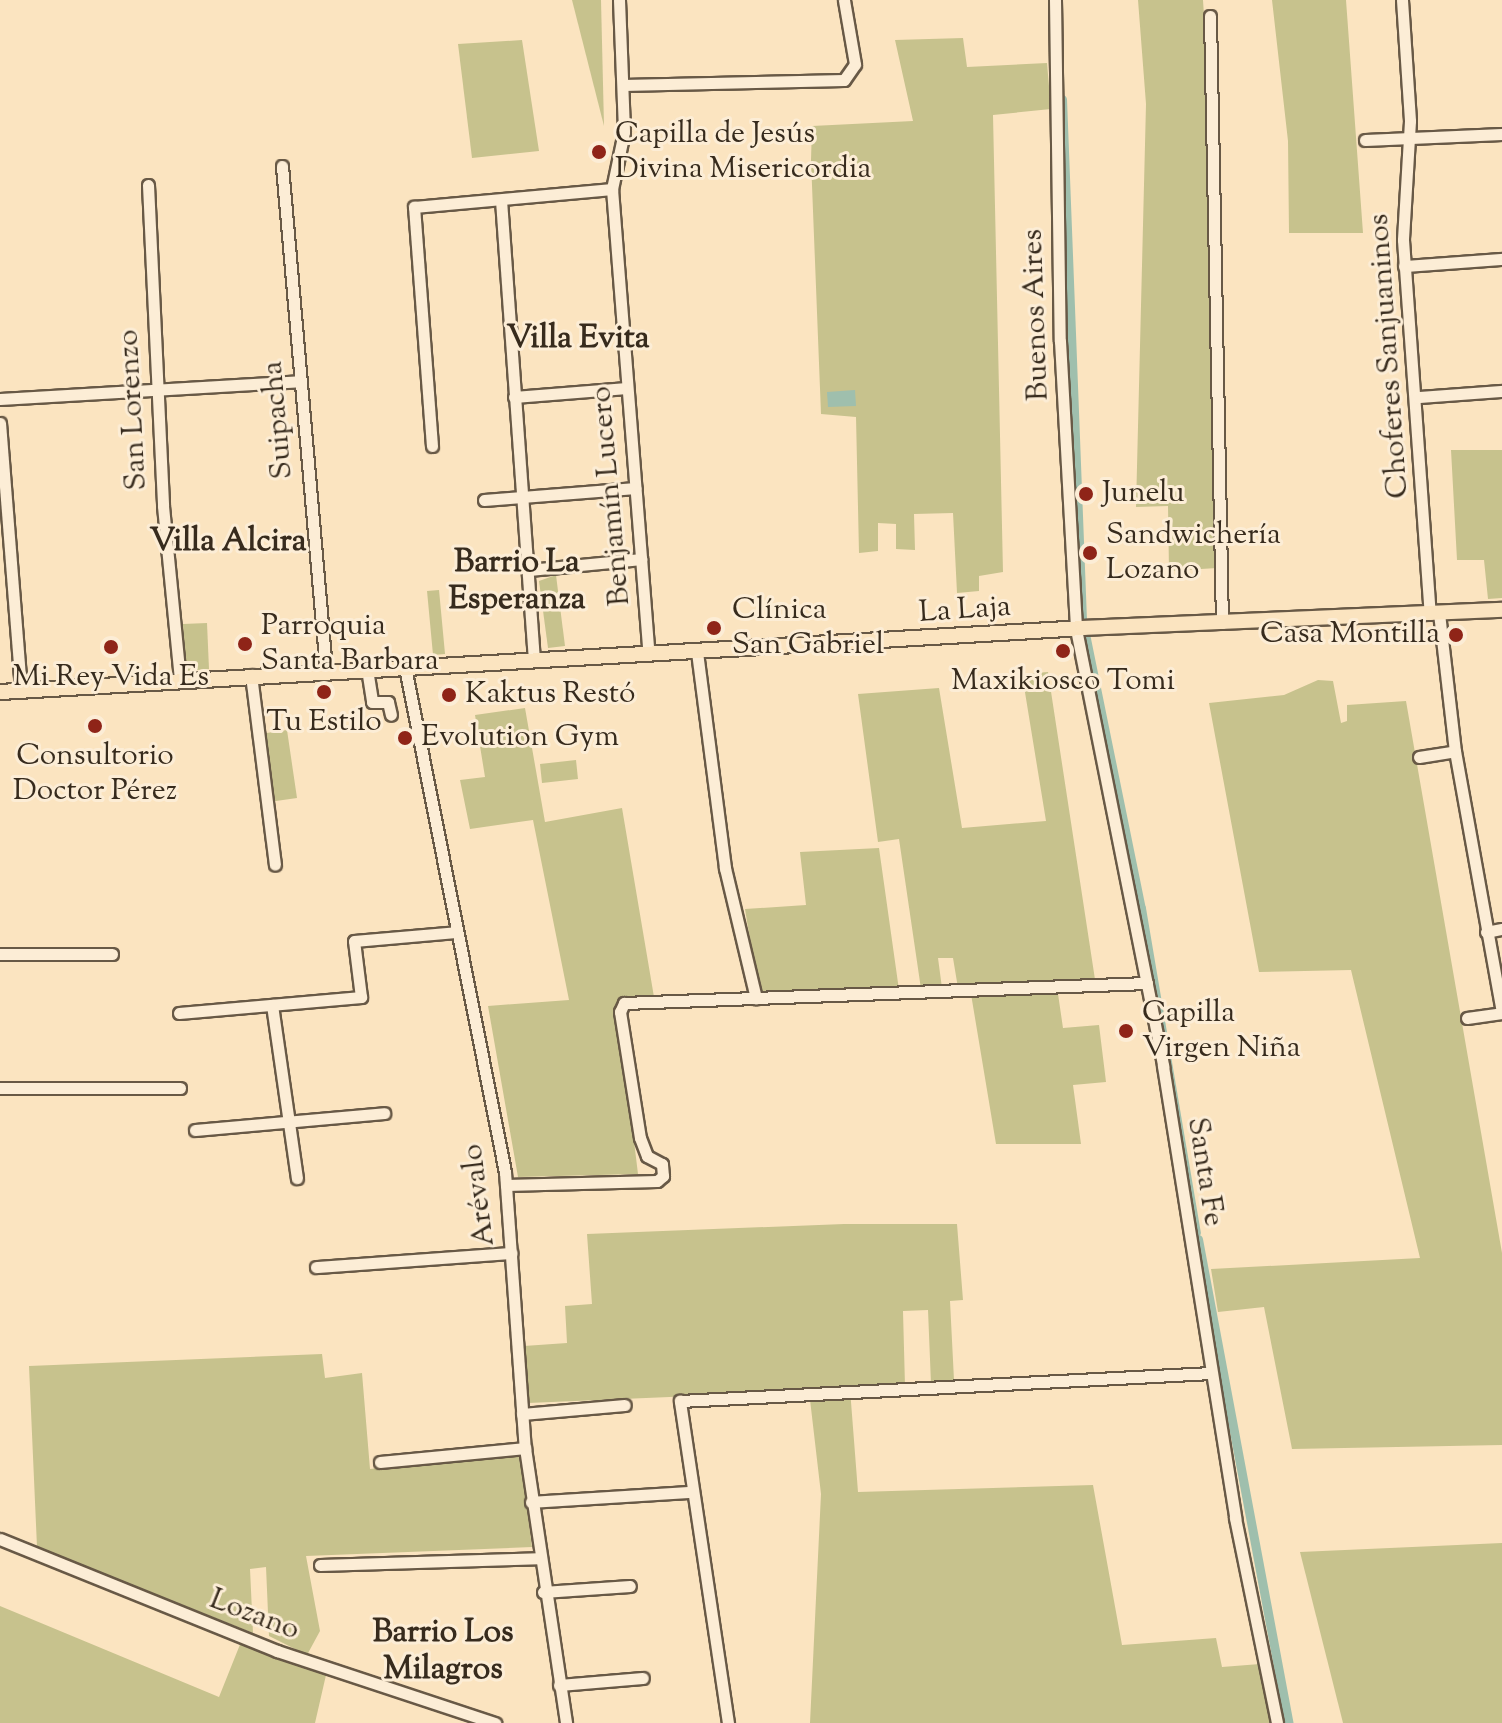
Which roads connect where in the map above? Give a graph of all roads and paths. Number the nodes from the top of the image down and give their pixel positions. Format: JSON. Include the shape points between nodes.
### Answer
{"nodes":[{"id":1,"x":619,"y":0,"type":"edge"},
{"id":2,"x":844,"y":0,"type":"edge"},
{"id":3,"x":1055,"y":0,"type":"edge"},
{"id":4,"x":1402,"y":0,"type":"edge"},
{"id":5,"x":1210,"y":16,"type":"dead end"},
{"id":6,"x":623,"y":85,"type":"junction"},
{"id":7,"x":1502,"y":134,"type":"edge"},
{"id":8,"x":1408,"y":136,"type":"junction"},
{"id":9,"x":1365,"y":140,"type":"dead end"},
{"id":10,"x":282,"y":166,"type":"dead end"},
{"id":11,"x":148,"y":185,"type":"dead end"},
{"id":12,"x":612,"y":189,"type":"junction"},
{"id":13,"x":501,"y":200,"type":"junction"},
{"id":14,"x":1502,"y":259,"type":"edge"},
{"id":15,"x":1404,"y":266,"type":"junction"},
{"id":16,"x":299,"y":381,"type":"junction"},
{"id":17,"x":627,"y":388,"type":"junction"},
{"id":18,"x":156,"y":389,"type":"junction"},
{"id":19,"x":1502,"y":391,"type":"edge"},
{"id":20,"x":514,"y":397,"type":"junction"},
{"id":21,"x":1418,"y":397,"type":"junction"},
{"id":22,"x":0,"y":399,"type":"edge"},
{"id":23,"x":0,"y":423,"type":"edge"},
{"id":24,"x":432,"y":446,"type":"dead end"},
{"id":25,"x":636,"y":488,"type":"junction"},
{"id":26,"x":522,"y":497,"type":"junction"},
{"id":27,"x":484,"y":500,"type":"dead end"},
{"id":28,"x":641,"y":559,"type":"junction"},
{"id":29,"x":529,"y":570,"type":"junction"},
{"id":30,"x":1502,"y":610,"type":"edge"},
{"id":31,"x":1434,"y":614,"type":"junction"},
{"id":32,"x":1222,"y":623,"type":"junction"},
{"id":33,"x":1082,"y":629,"type":"junction"},
{"id":34,"x":697,"y":652,"type":"junction"},
{"id":35,"x":649,"y":654,"type":"junction"},
{"id":36,"x":534,"y":660,"type":"junction"},
{"id":37,"x":405,"y":667,"type":"junction"},
{"id":38,"x":367,"y":669,"type":"junction"},
{"id":39,"x":326,"y":670,"type":"junction"},
{"id":40,"x":251,"y":675,"type":"junction"},
{"id":41,"x":180,"y":680,"type":"junction"},
{"id":42,"x":21,"y":690,"type":"junction"},
{"id":43,"x":0,"y":692,"type":"edge"},
{"id":44,"x":391,"y":715,"type":"dead end"},
{"id":45,"x":1455,"y":751,"type":"junction"},
{"id":46,"x":1419,"y":757,"type":"dead end"},
{"id":47,"x":275,"y":864,"type":"dead end"},
{"id":48,"x":1502,"y":929,"type":"edge"},
{"id":49,"x":456,"y":932,"type":"junction"},
{"id":50,"x":1486,"y":932,"type":"junction"},
{"id":51,"x":0,"y":954,"type":"edge"},
{"id":52,"x":112,"y":954,"type":"dead end"},
{"id":53,"x":1147,"y":983,"type":"junction"},
{"id":54,"x":756,"y":998,"type":"junction"},
{"id":55,"x":272,"y":1005,"type":"junction"},
{"id":56,"x":179,"y":1013,"type":"dead end"},
{"id":57,"x":1502,"y":1013,"type":"edge"},
{"id":58,"x":1467,"y":1018,"type":"dead end"},
{"id":59,"x":0,"y":1088,"type":"edge"},
{"id":60,"x":180,"y":1088,"type":"dead end"},
{"id":61,"x":384,"y":1113,"type":"dead end"},
{"id":62,"x":289,"y":1122,"type":"junction"},
{"id":63,"x":195,"y":1130,"type":"dead end"},
{"id":64,"x":297,"y":1178,"type":"dead end"},
{"id":65,"x":506,"y":1185,"type":"junction"},
{"id":66,"x":511,"y":1253,"type":"junction"},
{"id":67,"x":316,"y":1267,"type":"dead end"},
{"id":68,"x":1211,"y":1373,"type":"junction"},
{"id":69,"x":625,"y":1405,"type":"dead end"},
{"id":70,"x":522,"y":1414,"type":"junction"},
{"id":71,"x":525,"y":1448,"type":"junction"},
{"id":72,"x":380,"y":1462,"type":"dead end"},
{"id":73,"x":691,"y":1492,"type":"junction"},
{"id":74,"x":531,"y":1502,"type":"junction"},
{"id":75,"x":0,"y":1539,"type":"edge"},
{"id":76,"x":538,"y":1558,"type":"junction"},
{"id":77,"x":320,"y":1565,"type":"dead end"},
{"id":78,"x":630,"y":1586,"type":"dead end"},
{"id":79,"x":543,"y":1592,"type":"junction"},
{"id":80,"x":643,"y":1678,"type":"dead end"},
{"id":81,"x":559,"y":1685,"type":"junction"},
{"id":82,"x":495,"y":1723,"type":"edge"},
{"id":83,"x":566,"y":1723,"type":"edge"},
{"id":84,"x":728,"y":1723,"type":"edge"},
{"id":85,"x":1277,"y":1723,"type":"edge"}],
"edges":[{"from":1,"to":6,"type":"street","name":"Benjamín Lucero"},
{"from":2,"to":6,"type":"street","via":[[855,64],[844,80]]},
{"from":3,"to":33,"type":"street","name":"Buenos Aires","via":[[1060,341]]},
{"from":4,"to":8,"type":"street","name":"Choferes Sanjuaninos"},
{"from":5,"to":32,"type":"street"},
{"from":6,"to":12,"type":"street","name":"Benjamín Lucero","via":[[624,132]]},
{"from":7,"to":8,"type":"street"},
{"from":8,"to":9,"type":"street"},
{"from":8,"to":15,"type":"street","name":"Choferes Sanjuaninos"},
{"from":10,"to":16,"type":"street","name":"Suipacha"},
{"from":11,"to":18,"type":"street","name":"San Lorenzo"},
{"from":12,"to":13,"type":"street"},
{"from":12,"to":17,"type":"street","name":"Benjamín Lucero"},
{"from":13,"to":20,"type":"street"},
{"from":13,"to":24,"type":"street","via":[[414,207]]},
{"from":14,"to":15,"type":"street"},
{"from":15,"to":21,"type":"street","name":"Choferes Sanjuaninos"},
{"from":16,"to":18,"type":"street"},
{"from":16,"to":39,"type":"street","name":"Suipacha"},
{"from":17,"to":20,"type":"street"},
{"from":17,"to":25,"type":"street","name":"Benjamín Lucero"},
{"from":18,"to":22,"type":"street"},
{"from":18,"to":41,"type":"street","name":"San Lorenzo"},
{"from":19,"to":21,"type":"street"},
{"from":20,"to":26,"type":"street"},
{"from":21,"to":31,"type":"street","name":"Choferes Sanjuaninos"},
{"from":23,"to":42,"type":"street"},
{"from":25,"to":26,"type":"street"},
{"from":25,"to":28,"type":"street","name":"Benjamín Lucero"},
{"from":26,"to":27,"type":"street"},
{"from":26,"to":29,"type":"street"},
{"from":28,"to":29,"type":"street"},
{"from":28,"to":35,"type":"street","name":"Benjamín Lucero"},
{"from":29,"to":36,"type":"street"},
{"from":30,"to":31,"type":"main road","name":"La Laja"},
{"from":31,"to":32,"type":"main road","name":"La Laja"},
{"from":31,"to":45,"type":"street","name":"Choferes Sanjuaninos"},
{"from":32,"to":33,"type":"main road","name":"La Laja"},
{"from":33,"to":34,"type":"main road","name":"La Laja"},
{"from":33,"to":53,"type":"street","name":"Santa Fe"},
{"from":34,"to":35,"type":"main road","name":"La Laja"},
{"from":34,"to":54,"type":"street","via":[[725,868]]},
{"from":35,"to":36,"type":"main road","name":"La Laja"},
{"from":36,"to":37,"type":"main road","name":"La Laja"},
{"from":37,"to":38,"type":"main road","name":"La Laja"},
{"from":37,"to":49,"type":"street","name":"Arévalo"},
{"from":38,"to":39,"type":"main road","name":"La Laja"},
{"from":38,"to":44,"type":"street","via":[[372,702],[388,702]]},
{"from":39,"to":40,"type":"main road","name":"La Laja"},
{"from":40,"to":41,"type":"main road","name":"La Laja"},
{"from":40,"to":47,"type":"street"},
{"from":41,"to":42,"type":"main road","name":"La Laja"},
{"from":42,"to":43,"type":"main road","name":"La Laja"},
{"from":45,"to":46,"type":"street"},
{"from":45,"to":50,"type":"street","name":"Choferes Sanjuaninos"},
{"from":48,"to":50,"type":"street"},
{"from":49,"to":55,"type":"street","via":[[354,941],[361,997]]},
{"from":49,"to":65,"type":"street","name":"Arévalo"},
{"from":50,"to":57,"type":"street","name":"Choferes Sanjuaninos"},
{"from":51,"to":52,"type":"street"},
{"from":53,"to":54,"type":"street"},
{"from":53,"to":68,"type":"street","name":"Santa Fe"},
{"from":54,"to":65,"type":"street","via":[[620,1006],[642,1149],[662,1164],[663,1176],[657,1181]]},
{"from":55,"to":56,"type":"street"},
{"from":55,"to":62,"type":"street"},
{"from":57,"to":58,"type":"street"},
{"from":59,"to":60,"type":"street"},
{"from":61,"to":62,"type":"street"},
{"from":62,"to":63,"type":"street"},
{"from":62,"to":64,"type":"street"},
{"from":65,"to":66,"type":"street","name":"Arévalo"},
{"from":66,"to":67,"type":"street"},
{"from":66,"to":70,"type":"street","name":"Arévalo"},
{"from":68,"to":73,"type":"street","via":[[680,1401]]},
{"from":68,"to":85,"type":"street","name":"Santa Fe"},
{"from":69,"to":70,"type":"street"},
{"from":70,"to":71,"type":"street","name":"Arévalo"},
{"from":71,"to":72,"type":"street"},
{"from":71,"to":74,"type":"street","name":"Arévalo"},
{"from":73,"to":74,"type":"street"},
{"from":73,"to":84,"type":"street"},
{"from":74,"to":76,"type":"street","name":"Arévalo"},
{"from":75,"to":82,"type":"street","name":"Lozano","via":[[277,1651]]},
{"from":76,"to":77,"type":"street"},
{"from":76,"to":79,"type":"street","name":"Arévalo"},
{"from":78,"to":79,"type":"street"},
{"from":79,"to":81,"type":"street","name":"Arévalo"},
{"from":80,"to":81,"type":"street"},
{"from":81,"to":83,"type":"street","name":"Arévalo"}]}
